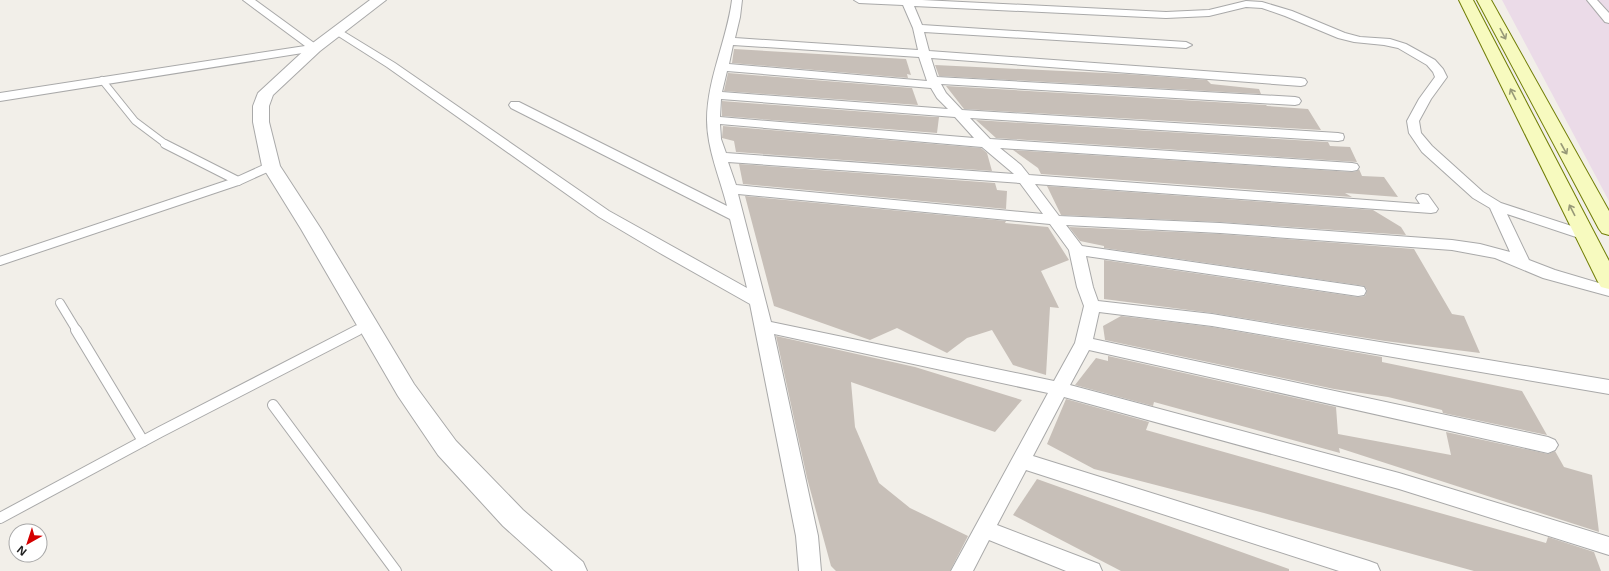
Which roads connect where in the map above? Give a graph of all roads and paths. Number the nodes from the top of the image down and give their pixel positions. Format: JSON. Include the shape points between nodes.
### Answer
{"nodes":[{"id":1,"x":248,"y":0,"type":"edge"},
{"id":2,"x":379,"y":0,"type":"edge"},
{"id":3,"x":737,"y":0,"type":"edge"},
{"id":4,"x":859,"y":0,"type":"edge"},
{"id":5,"x":1466,"y":0,"type":"edge"},
{"id":6,"x":1484,"y":0,"type":"edge"},
{"id":7,"x":1592,"y":0,"type":"edge"},
{"id":8,"x":907,"y":2,"type":"edge"},
{"id":9,"x":1249,"y":2,"type":"edge"},
{"id":10,"x":1609,"y":20,"type":"edge"},
{"id":11,"x":918,"y":28,"type":"junction"},
{"id":12,"x":337,"y":32,"type":"junction"},
{"id":13,"x":729,"y":41,"type":"junction"},
{"id":14,"x":1186,"y":45,"type":"dead end"},
{"id":15,"x":315,"y":48,"type":"junction"},
{"id":16,"x":924,"y":55,"type":"junction"},
{"id":17,"x":722,"y":67,"type":"junction"},
{"id":18,"x":102,"y":80,"type":"junction"},
{"id":19,"x":933,"y":82,"type":"junction"},
{"id":20,"x":1301,"y":82,"type":"dead end"},
{"id":21,"x":715,"y":95,"type":"junction"},
{"id":22,"x":0,"y":97,"type":"edge"},
{"id":23,"x":1295,"y":101,"type":"dead end"},
{"id":24,"x":515,"y":105,"type":"dead end"},
{"id":25,"x":958,"y":114,"type":"junction"},
{"id":26,"x":713,"y":120,"type":"junction"},
{"id":27,"x":1338,"y":137,"type":"dead end"},
{"id":28,"x":986,"y":143,"type":"junction"},
{"id":29,"x":721,"y":157,"type":"junction"},
{"id":30,"x":271,"y":166,"type":"junction"},
{"id":31,"x":1352,"y":167,"type":"dead end"},
{"id":32,"x":1025,"y":180,"type":"junction"},
{"id":33,"x":238,"y":181,"type":"junction"},
{"id":34,"x":730,"y":189,"type":"junction"},
{"id":35,"x":1423,"y":198,"type":"dead end"},
{"id":36,"x":1496,"y":206,"type":"junction"},
{"id":37,"x":737,"y":216,"type":"junction"},
{"id":38,"x":1056,"y":220,"type":"junction"},
{"id":39,"x":1609,"y":229,"type":"edge"},
{"id":40,"x":1585,"y":235,"type":"junction"},
{"id":41,"x":1077,"y":250,"type":"junction"},
{"id":42,"x":0,"y":261,"type":"edge"},
{"id":43,"x":1522,"y":262,"type":"junction"},
{"id":44,"x":1609,"y":282,"type":"edge"},
{"id":45,"x":1358,"y":291,"type":"dead end"},
{"id":46,"x":1609,"y":291,"type":"edge"},
{"id":47,"x":757,"y":301,"type":"junction"},
{"id":48,"x":60,"y":303,"type":"dead end"},
{"id":49,"x":1092,"y":306,"type":"junction"},
{"id":50,"x":367,"y":325,"type":"junction"},
{"id":51,"x":764,"y":326,"type":"junction"},
{"id":52,"x":1084,"y":343,"type":"junction"},
{"id":53,"x":1609,"y":387,"type":"edge"},
{"id":54,"x":1059,"y":389,"type":"junction"},
{"id":55,"x":273,"y":405,"type":"dead end"},
{"id":56,"x":143,"y":441,"type":"junction"},
{"id":57,"x":1548,"y":445,"type":"dead end"},
{"id":58,"x":1021,"y":460,"type":"junction"},
{"id":59,"x":0,"y":518,"type":"edge"},
{"id":60,"x":984,"y":529,"type":"junction"},
{"id":61,"x":1609,"y":546,"type":"edge"},
{"id":62,"x":396,"y":571,"type":"edge"},
{"id":63,"x":573,"y":571,"type":"edge"},
{"id":64,"x":810,"y":571,"type":"edge"},
{"id":65,"x":962,"y":571,"type":"edge"},
{"id":66,"x":1091,"y":571,"type":"edge"},
{"id":67,"x":1368,"y":571,"type":"edge"}],
"edges":[{"from":1,"to":15,"type":"street"},
{"from":2,"to":12,"type":"street"},
{"from":3,"to":13,"type":"street"},
{"from":4,"to":8,"type":"street"},
{"from":40,"to":5,"type":"main road","one_way":true},
{"from":6,"to":39,"type":"main road","one_way":true},
{"from":7,"to":10,"type":"street"},
{"from":8,"to":9,"type":"street","via":[[1166,16],[1211,13]]},
{"from":8,"to":11,"type":"street"},
{"from":9,"to":36,"type":"street","via":[[1354,39],[1402,46],[1440,70],[1441,77],[1418,109],[1413,121],[1415,133],[1427,149],[1478,195]]},
{"from":11,"to":14,"type":"street"},
{"from":11,"to":16,"type":"street"},
{"from":12,"to":15,"type":"street"},
{"from":12,"to":47,"type":"street","via":[[391,66],[604,214],[662,250]]},
{"from":13,"to":16,"type":"street"},
{"from":13,"to":17,"type":"street"},
{"from":15,"to":18,"type":"street"},
{"from":15,"to":30,"type":"street","via":[[266,93],[261,106],[263,135]]},
{"from":16,"to":19,"type":"street"},
{"from":16,"to":20,"type":"street"},
{"from":17,"to":19,"type":"street"},
{"from":17,"to":21,"type":"street"},
{"from":18,"to":22,"type":"street"},
{"from":18,"to":33,"type":"lane","via":[[144,129],[171,147]]},
{"from":19,"to":23,"type":"street"},
{"from":19,"to":25,"type":"street"},
{"from":21,"to":25,"type":"street"},
{"from":21,"to":26,"type":"street"},
{"from":24,"to":37,"type":"street"},
{"from":25,"to":27,"type":"street"},
{"from":25,"to":28,"type":"street"},
{"from":26,"to":28,"type":"street"},
{"from":26,"to":29,"type":"street","via":[[715,139]]},
{"from":28,"to":31,"type":"street"},
{"from":28,"to":32,"type":"street","via":[[1016,168]]},
{"from":29,"to":32,"type":"street"},
{"from":29,"to":34,"type":"street"},
{"from":30,"to":33,"type":"lane"},
{"from":30,"to":50,"type":"street"},
{"from":32,"to":35,"type":"street","via":[[1432,209]]},
{"from":32,"to":38,"type":"street"},
{"from":33,"to":42,"type":"lane"},
{"from":34,"to":37,"type":"street"},
{"from":34,"to":38,"type":"street"},
{"from":36,"to":40,"type":"street"},
{"from":36,"to":43,"type":"street"},
{"from":37,"to":47,"type":"street"},
{"from":38,"to":41,"type":"street"},
{"from":38,"to":43,"type":"street","via":[[1220,228],[1452,245],[1480,249]]},
{"from":40,"to":44,"type":"main road"},
{"from":41,"to":45,"type":"street"},
{"from":41,"to":49,"type":"street"},
{"from":43,"to":46,"type":"street","via":[[1549,274]]},
{"from":47,"to":51,"type":"street"},
{"from":48,"to":56,"type":"lane"},
{"from":49,"to":52,"type":"street"},
{"from":49,"to":53,"type":"street","via":[[1212,320]]},
{"from":50,"to":56,"type":"lane"},
{"from":50,"to":63,"type":"street","via":[[406,390],[447,448],[513,518]]},
{"from":51,"to":54,"type":"street"},
{"from":51,"to":64,"type":"street","via":[[807,536]]},
{"from":52,"to":54,"type":"street"},
{"from":52,"to":57,"type":"street"},
{"from":54,"to":58,"type":"street"},
{"from":54,"to":61,"type":"street","via":[[1399,481]]},
{"from":55,"to":62,"type":"lane"},
{"from":56,"to":59,"type":"lane"},
{"from":58,"to":60,"type":"street"},
{"from":58,"to":67,"type":"street"},
{"from":60,"to":65,"type":"street"},
{"from":60,"to":66,"type":"street"}]}
